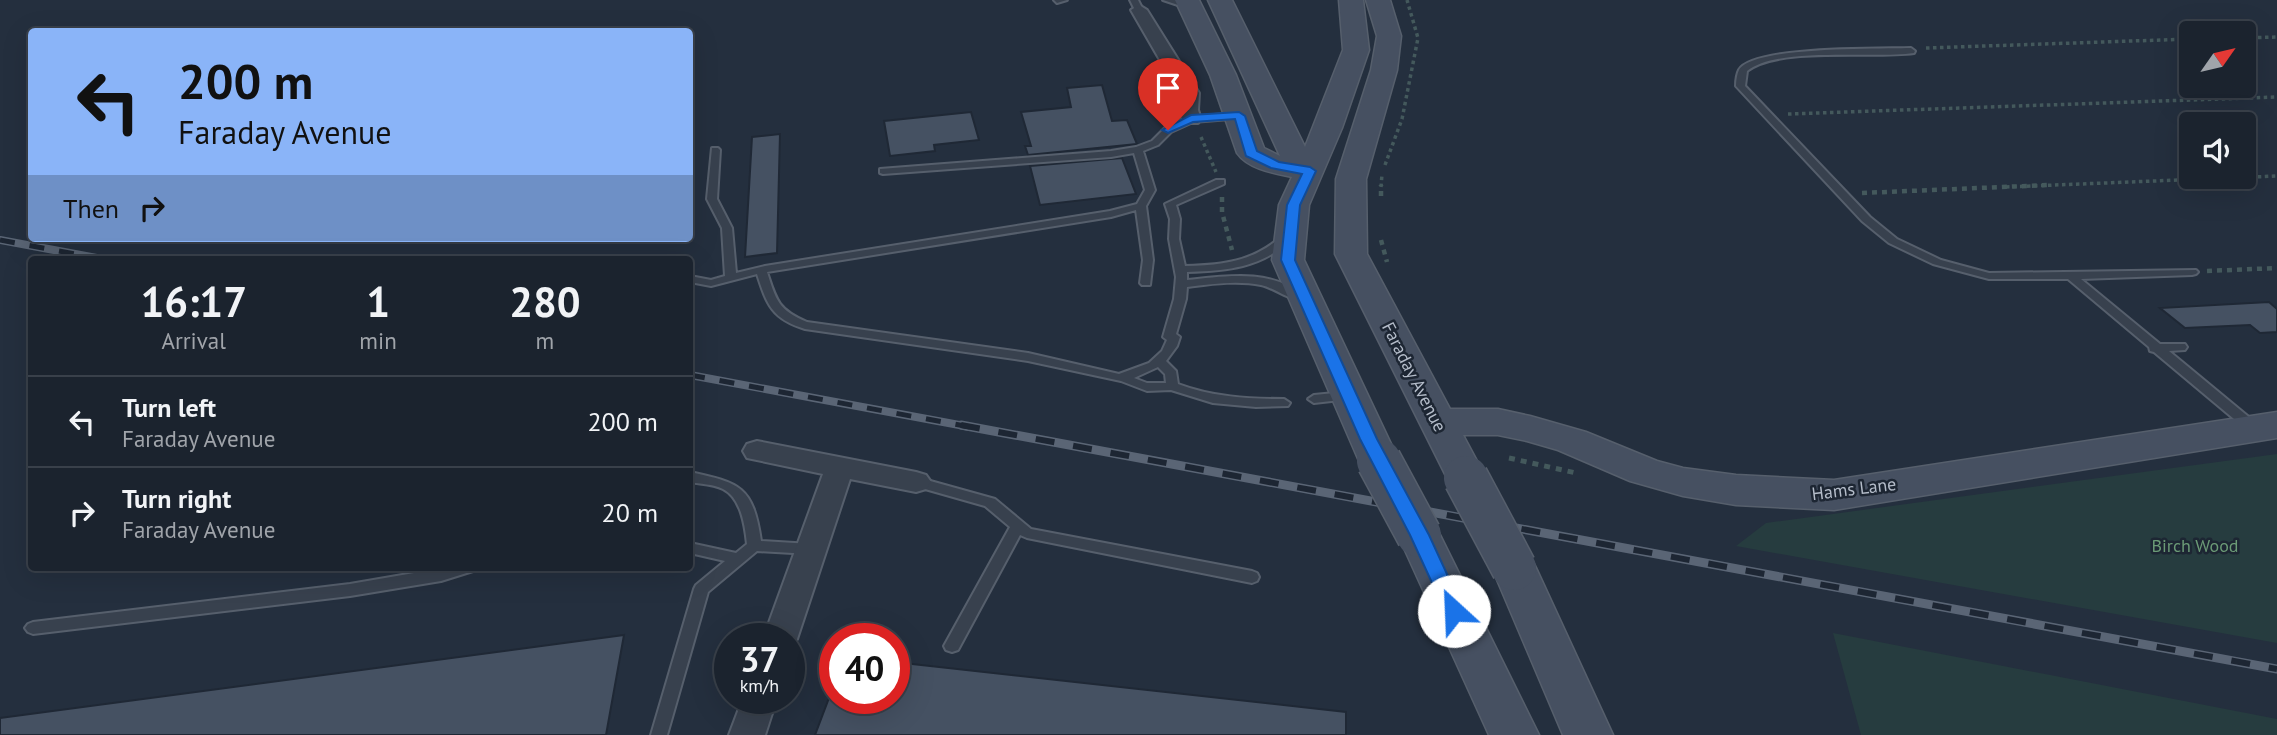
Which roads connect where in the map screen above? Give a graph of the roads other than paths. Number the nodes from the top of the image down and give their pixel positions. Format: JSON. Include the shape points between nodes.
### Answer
{"nodes":[{"id":1,"x":1063,"y":0,"type":"edge"},
{"id":2,"x":1220,"y":0,"type":"edge"},
{"id":3,"x":1351,"y":0,"type":"edge"},
{"id":4,"x":1378,"y":0,"type":"edge"},
{"id":5,"x":1057,"y":1,"type":"edge"},
{"id":6,"x":1181,"y":2,"type":"edge"},
{"id":7,"x":1137,"y":6,"type":"edge"},
{"id":8,"x":1911,"y":51,"type":"road end"},
{"id":9,"x":1239,"y":116,"type":"junction"},
{"id":10,"x":1191,"y":119,"type":"junction"},
{"id":11,"x":715,"y":150,"type":"dead end"},
{"id":12,"x":1138,"y":150,"type":"junction"},
{"id":13,"x":1304,"y":170,"type":"junction"},
{"id":14,"x":883,"y":171,"type":"dead end"},
{"id":15,"x":1220,"y":182,"type":"road end"},
{"id":16,"x":1141,"y":206,"type":"junction"},
{"id":17,"x":1289,"y":233,"type":"junction"},
{"id":18,"x":1181,"y":269,"type":"junction"},
{"id":19,"x":761,"y":270,"type":"junction"},
{"id":20,"x":2192,"y":272,"type":"road end"},
{"id":21,"x":2071,"y":276,"type":"junction"},
{"id":22,"x":731,"y":277,"type":"junction"},
{"id":23,"x":693,"y":280,"type":"edge"},
{"id":24,"x":1146,"y":283,"type":"dead end"},
{"id":25,"x":1181,"y":284,"type":"junction"},
{"id":26,"x":1308,"y":305,"type":"junction"},
{"id":27,"x":2181,"y":347,"type":"dead end"},
{"id":28,"x":2154,"y":348,"type":"junction"},
{"id":29,"x":1158,"y":362,"type":"junction"},
{"id":30,"x":1123,"y":377,"type":"junction"},
{"id":31,"x":1172,"y":386,"type":"junction"},
{"id":32,"x":1284,"y":403,"type":"dead end"},
{"id":33,"x":1436,"y":422,"type":"junction"},
{"id":34,"x":2265,"y":427,"type":"edge"},
{"id":35,"x":757,"y":451,"type":"dead end"},
{"id":36,"x":839,"y":468,"type":"junction"},
{"id":37,"x":693,"y":478,"type":"edge"},
{"id":38,"x":916,"y":482,"type":"joint"},
{"id":39,"x":1018,"y":526,"type":"junction"},
{"id":40,"x":754,"y":546,"type":"junction"},
{"id":41,"x":693,"y":549,"type":"edge"},
{"id":42,"x":811,"y":550,"type":"junction"},
{"id":43,"x":738,"y":559,"type":"junction"},
{"id":44,"x":454,"y":571,"type":"edge"},
{"id":45,"x":1252,"y":577,"type":"dead end"},
{"id":46,"x":786,"y":623,"type":"edge"},
{"id":47,"x":33,"y":628,"type":"dead end"},
{"id":48,"x":952,"y":646,"type":"dead end"},
{"id":49,"x":754,"y":714,"type":"edge"},
{"id":50,"x":659,"y":735,"type":"edge"},
{"id":51,"x":747,"y":735,"type":"edge"},
{"id":52,"x":1514,"y":735,"type":"edge"},
{"id":53,"x":1588,"y":735,"type":"edge"}],
"edges":[{"from":1,"to":5,"type":"lane"},
{"from":2,"to":13,"type":"street"},
{"from":3,"to":13,"type":"street","via":[[1356,50]]},
{"from":4,"to":33,"type":"street","name":"Faraday Avenue","via":[[1389,36],[1384,70],[1351,179],[1352,254]]},
{"from":6,"to":9,"type":"street","via":[[1212,48]]},
{"from":7,"to":10,"type":"street","via":[[1189,93]]},
{"from":8,"to":21,"type":"lane","via":[[1782,55],[1752,63],[1743,70],[1740,86],[1866,219],[1894,241],[1937,262],[1989,276]]},
{"from":9,"to":10,"type":"lane"},
{"from":9,"to":13,"type":"street","via":[[1251,153],[1276,165]]},
{"from":10,"to":12,"type":"lane"},
{"from":11,"to":22,"type":"lane","via":[[712,199],[727,228]]},
{"from":12,"to":14,"type":"lane"},
{"from":12,"to":16,"type":"lane","via":[[1150,190]]},
{"from":13,"to":17,"type":"street"},
{"from":15,"to":18,"type":"lane","via":[[1170,204]]},
{"from":16,"to":19,"type":"lane"},
{"from":16,"to":24,"type":"lane"},
{"from":17,"to":18,"type":"lane","via":[[1245,264]]},
{"from":17,"to":26,"type":"street","via":[[1288,260]]},
{"from":18,"to":25,"type":"lane"},
{"from":19,"to":22,"type":"lane"},
{"from":19,"to":30,"type":"lane","via":[[770,303],[788,319],[804,325],[1028,357]]},
{"from":20,"to":21,"type":"lane"},
{"from":21,"to":28,"type":"lane"},
{"from":22,"to":23,"type":"lane","via":[[711,283]]},
{"from":25,"to":26,"type":"lane","via":[[1252,280],[1277,286]]},
{"from":25,"to":29,"type":"lane","via":[[1169,337],[1174,337],[1172,348]]},
{"from":26,"to":52,"type":"street","bridge":true,"via":[[1331,398],[1379,461]]},
{"from":27,"to":28,"type":"lane"},
{"from":28,"to":34,"type":"lane"},
{"from":29,"to":30,"type":"lane"},
{"from":29,"to":31,"type":"lane","via":[[1170,371]]},
{"from":30,"to":31,"type":"lane","via":[[1142,387]]},
{"from":31,"to":32,"type":"lane","via":[[1226,401]]},
{"from":33,"to":34,"type":"street","name":"Hams Lane","via":[[1498,422],[1519,427],[1572,441],[1683,482],[1834,495]]},
{"from":33,"to":53,"type":"street","name":"Faraday Avenue","bridge":true,"via":[[1514,568]]},
{"from":35,"to":36,"type":"street"},
{"from":36,"to":38,"type":"street"},
{"from":36,"to":42,"type":"street"},
{"from":37,"to":40,"type":"lane","via":[[731,487],[752,529]]},
{"from":38,"to":39,"type":"lane","via":[[990,502]]},
{"from":39,"to":45,"type":"lane","via":[[1027,533]]},
{"from":39,"to":48,"type":"lane"},
{"from":40,"to":42,"type":"lane"},
{"from":40,"to":43,"type":"lane"},
{"from":41,"to":43,"type":"lane"},
{"from":42,"to":46,"type":"street"},
{"from":43,"to":50,"type":"lane","via":[[701,589]]},
{"from":44,"to":47,"type":"lane","via":[[350,590]]},
{"from":49,"to":51,"type":"street"}]}
